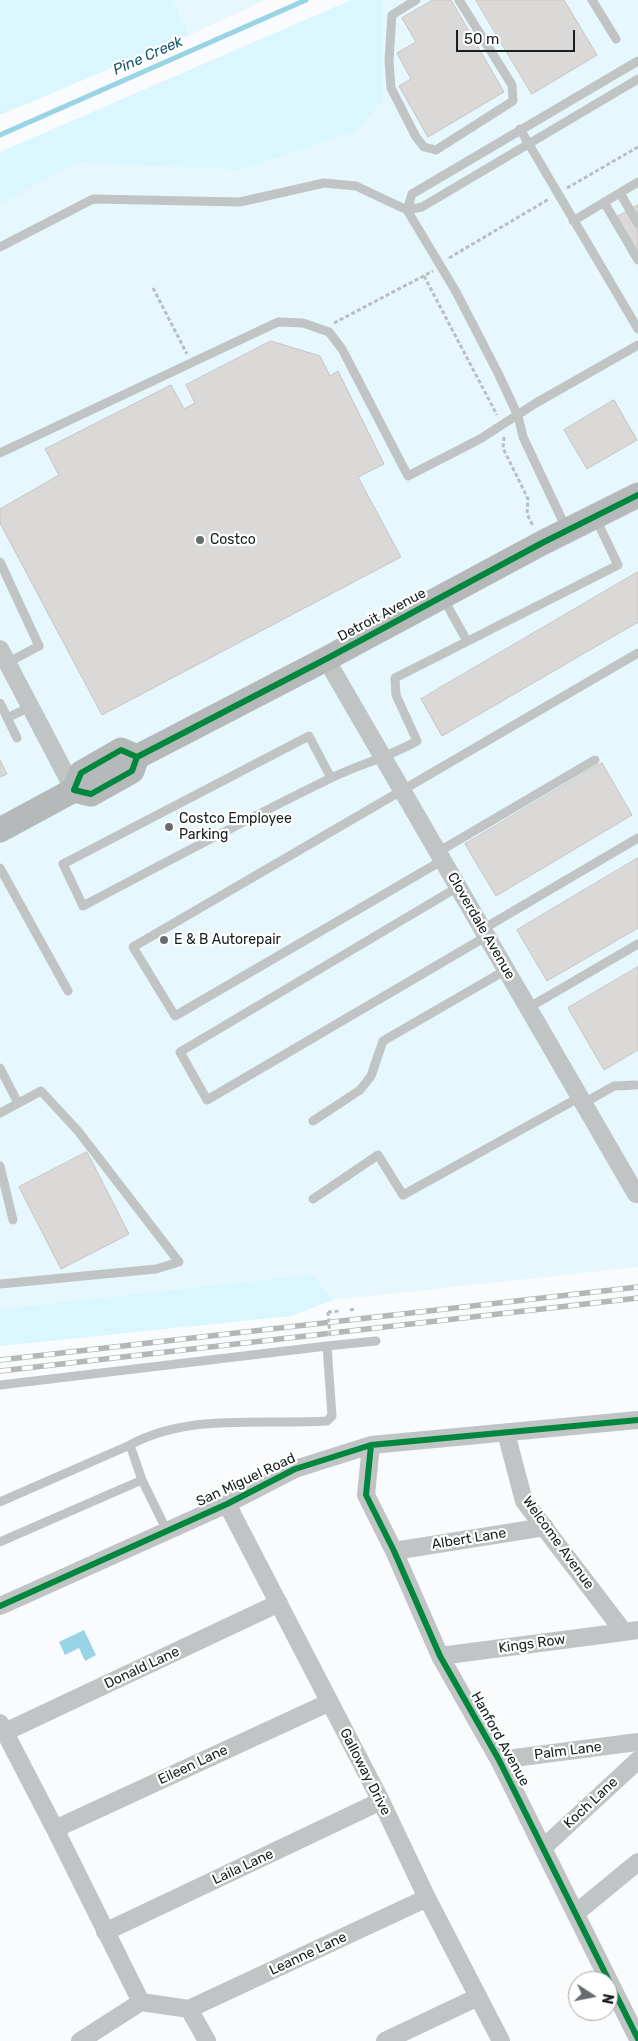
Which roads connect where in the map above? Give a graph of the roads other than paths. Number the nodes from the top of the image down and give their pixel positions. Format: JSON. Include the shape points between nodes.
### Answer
{"nodes":[{"id":1,"x":416,"y":0,"type":"edge"},
{"id":2,"x":459,"y":0,"type":"edge"},
{"id":3,"x":592,"y":0,"type":"edge"},
{"id":4,"x":616,"y":39,"type":"dead end"},
{"id":5,"x":638,"y":60,"type":"edge"},
{"id":6,"x":638,"y":79,"type":"edge"},
{"id":7,"x":520,"y":129,"type":"junction"},
{"id":8,"x":527,"y":144,"type":"junction"},
{"id":9,"x":638,"y":182,"type":"edge"},
{"id":10,"x":620,"y":193,"type":"junction"},
{"id":11,"x":604,"y":202,"type":"junction"},
{"id":12,"x":407,"y":210,"type":"junction"},
{"id":13,"x":573,"y":221,"type":"junction"},
{"id":14,"x":638,"y":224,"type":"edge"},
{"id":15,"x":0,"y":247,"type":"edge"},
{"id":16,"x":638,"y":260,"type":"edge"},
{"id":17,"x":638,"y":329,"type":"edge"},
{"id":18,"x":638,"y":345,"type":"edge"},
{"id":19,"x":518,"y":416,"type":"junction"},
{"id":20,"x":0,"y":453,"type":"edge"},
{"id":21,"x":638,"y":495,"type":"edge"},
{"id":22,"x":595,"y":516,"type":"junction"},
{"id":23,"x":567,"y":531,"type":"junction"},
{"id":24,"x":0,"y":562,"type":"edge"},
{"id":25,"x":442,"y":597,"type":"junction"},
{"id":26,"x":468,"y":641,"type":"junction"},
{"id":27,"x":638,"y":653,"type":"edge"},
{"id":28,"x":2,"y":659,"type":"edge"},
{"id":29,"x":326,"y":659,"type":"junction"},
{"id":30,"x":0,"y":703,"type":"edge"},
{"id":31,"x":30,"y":706,"type":"junction"},
{"id":32,"x":8,"y":718,"type":"junction"},
{"id":33,"x":17,"y":738,"type":"dead end"},
{"id":34,"x":382,"y":755,"type":"junction"},
{"id":35,"x":595,"y":760,"type":"dead end"},
{"id":36,"x":331,"y":778,"type":"junction"},
{"id":37,"x":74,"y":790,"type":"junction"},
{"id":38,"x":403,"y":791,"type":"junction"},
{"id":39,"x":0,"y":830,"type":"edge"},
{"id":40,"x":638,"y":838,"type":"edge"},
{"id":41,"x":440,"y":856,"type":"junction"},
{"id":42,"x":0,"y":868,"type":"edge"},
{"id":43,"x":458,"y":886,"type":"junction"},
{"id":44,"x":485,"y":932,"type":"junction"},
{"id":45,"x":638,"y":944,"type":"edge"},
{"id":46,"x":506,"y":970,"type":"junction"},
{"id":47,"x":68,"y":991,"type":"dead end"},
{"id":48,"x":528,"y":1008,"type":"junction"},
{"id":49,"x":0,"y":1068,"type":"edge"},
{"id":50,"x":637,"y":1086,"type":"edge"},
{"id":51,"x":582,"y":1100,"type":"junction"},
{"id":52,"x":18,"y":1103,"type":"junction"},
{"id":53,"x":0,"y":1113,"type":"edge"},
{"id":54,"x":312,"y":1121,"type":"dead end"},
{"id":55,"x":0,"y":1166,"type":"edge"},
{"id":56,"x":636,"y":1194,"type":"dead end"},
{"id":57,"x":313,"y":1199,"type":"dead end"},
{"id":58,"x":14,"y":1220,"type":"dead end"},
{"id":59,"x":0,"y":1284,"type":"edge"},
{"id":60,"x":376,"y":1341,"type":"dead end"},
{"id":61,"x":329,"y":1342,"type":"junction"},
{"id":62,"x":0,"y":1385,"type":"edge"},
{"id":63,"x":638,"y":1420,"type":"edge"},
{"id":64,"x":506,"y":1432,"type":"junction"},
{"id":65,"x":130,"y":1445,"type":"junction"},
{"id":66,"x":371,"y":1445,"type":"junction"},
{"id":67,"x":142,"y":1480,"type":"junction"},
{"id":68,"x":0,"y":1502,"type":"edge"},
{"id":69,"x":227,"y":1504,"type":"junction"},
{"id":70,"x":544,"y":1526,"type":"junction"},
{"id":71,"x":167,"y":1531,"type":"junction"},
{"id":72,"x":0,"y":1542,"type":"edge"},
{"id":73,"x":394,"y":1552,"type":"junction"},
{"id":74,"x":279,"y":1603,"type":"junction"},
{"id":75,"x":0,"y":1606,"type":"edge"},
{"id":76,"x":631,"y":1631,"type":"edge"},
{"id":77,"x":440,"y":1656,"type":"junction"},
{"id":78,"x":330,"y":1702,"type":"junction"},
{"id":79,"x":2,"y":1728,"type":"edge"},
{"id":80,"x":638,"y":1742,"type":"edge"},
{"id":81,"x":499,"y":1760,"type":"junction"},
{"id":82,"x":638,"y":1760,"type":"edge"},
{"id":83,"x":381,"y":1801,"type":"junction"},
{"id":84,"x":56,"y":1828,"type":"junction"},
{"id":85,"x":544,"y":1847,"type":"junction"},
{"id":86,"x":638,"y":1862,"type":"edge"},
{"id":87,"x":427,"y":1898,"type":"junction"},
{"id":88,"x":576,"y":1913,"type":"junction"},
{"id":89,"x":105,"y":1932,"type":"junction"},
{"id":90,"x":478,"y":1997,"type":"junction"},
{"id":91,"x":141,"y":2002,"type":"junction"},
{"id":92,"x":189,"y":2009,"type":"junction"},
{"id":93,"x":633,"y":2015,"type":"edge"},
{"id":94,"x":638,"y":2039,"type":"edge"},
{"id":95,"x":83,"y":2040,"type":"edge"},
{"id":96,"x":207,"y":2041,"type":"edge"},
{"id":97,"x":385,"y":2041,"type":"edge"},
{"id":98,"x":501,"y":2041,"type":"edge"}],
"edges":[{"from":1,"to":2,"type":"lane","via":[[392,15],[391,88],[416,137],[424,147],[436,150],[513,101],[512,84]]},
{"from":3,"to":4,"type":"lane"},
{"from":5,"to":7,"type":"lane"},
{"from":6,"to":8,"type":"lane"},
{"from":7,"to":8,"type":"lane"},
{"from":7,"to":12,"type":"lane","via":[[412,194]]},
{"from":8,"to":12,"type":"lane","via":[[422,206]]},
{"from":8,"to":13,"type":"lane"},
{"from":9,"to":10,"type":"lane"},
{"from":10,"to":11,"type":"lane"},
{"from":10,"to":14,"type":"lane"},
{"from":11,"to":13,"type":"lane"},
{"from":11,"to":16,"type":"lane"},
{"from":12,"to":15,"type":"lane","via":[[356,186],[324,184],[240,202],[93,199]]},
{"from":12,"to":19,"type":"lane","via":[[476,330]]},
{"from":13,"to":17,"type":"lane"},
{"from":18,"to":19,"type":"lane"},
{"from":19,"to":20,"type":"lane","via":[[408,476],[342,349],[329,332],[303,323],[278,322]]},
{"from":19,"to":23,"type":"lane","via":[[523,437]]},
{"from":21,"to":22,"type":"street","name":"Detroit Avenue"},
{"from":22,"to":23,"type":"street","name":"Detroit Avenue"},
{"from":22,"to":26,"type":"lane","via":[[618,565]]},
{"from":23,"to":25,"type":"street","name":"Detroit Avenue"},
{"from":24,"to":28,"type":"lane","via":[[39,646]]},
{"from":25,"to":26,"type":"lane"},
{"from":25,"to":29,"type":"street","name":"Detroit Avenue"},
{"from":26,"to":34,"type":"lane","via":[[395,678],[396,695],[417,740],[396,753]]},
{"from":27,"to":38,"type":"lane"},
{"from":28,"to":31,"type":"street"},
{"from":29,"to":34,"type":"street","name":"Cloverdale Avenue"},
{"from":29,"to":37,"type":"street","name":"Detroit Avenue","via":[[137,757],[121,750],[81,773]]},
{"from":30,"to":32,"type":"lane"},
{"from":31,"to":32,"type":"lane"},
{"from":31,"to":37,"type":"street"},
{"from":32,"to":33,"type":"lane"},
{"from":34,"to":36,"type":"lane"},
{"from":34,"to":38,"type":"street","name":"Cloverdale Avenue"},
{"from":35,"to":41,"type":"lane"},
{"from":36,"to":36,"type":"lane","via":[[83,906],[63,864],[309,736]]},
{"from":37,"to":39,"type":"street","name":"Detroit Avenue"},
{"from":38,"to":41,"type":"street","name":"Cloverdale Avenue"},
{"from":38,"to":41,"type":"lane","via":[[134,947],[175,1016]]},
{"from":40,"to":44,"type":"lane"},
{"from":41,"to":43,"type":"street","name":"Cloverdale Avenue"},
{"from":42,"to":47,"type":"lane"},
{"from":43,"to":44,"type":"street","name":"Cloverdale Avenue"},
{"from":43,"to":44,"type":"lane","via":[[180,1052],[207,1100]]},
{"from":44,"to":46,"type":"street","name":"Cloverdale Avenue"},
{"from":45,"to":48,"type":"lane"},
{"from":46,"to":48,"type":"street","name":"Cloverdale Avenue"},
{"from":46,"to":54,"type":"lane","via":[[383,1041],[371,1076],[360,1090]]},
{"from":48,"to":51,"type":"street","name":"Cloverdale Avenue"},
{"from":49,"to":52,"type":"lane"},
{"from":50,"to":51,"type":"lane","via":[[614,1086]]},
{"from":51,"to":56,"type":"street","name":"Cloverdale Avenue"},
{"from":51,"to":57,"type":"lane","via":[[403,1195],[378,1154]]},
{"from":52,"to":53,"type":"lane"},
{"from":52,"to":59,"type":"lane","via":[[41,1091],[78,1131],[179,1262],[156,1269]]},
{"from":55,"to":58,"type":"lane"},
{"from":60,"to":61,"type":"lane"},
{"from":61,"to":62,"type":"lane"},
{"from":61,"to":65,"type":"lane","via":[[332,1416],[327,1421],[202,1423],[146,1436]]},
{"from":63,"to":64,"type":"street","name":"San Miguel Road"},
{"from":64,"to":66,"type":"street","name":"San Miguel Road"},
{"from":64,"to":70,"type":"street","name":"Welcome Avenue","via":[[524,1501]]},
{"from":65,"to":67,"type":"lane"},
{"from":65,"to":68,"type":"lane"},
{"from":66,"to":69,"type":"street","name":"San Miguel Road","via":[[296,1469]]},
{"from":66,"to":73,"type":"street","name":"Hanford Avenue","via":[[366,1495]]},
{"from":67,"to":71,"type":"lane"},
{"from":67,"to":72,"type":"lane"},
{"from":69,"to":71,"type":"street","name":"San Miguel Road"},
{"from":69,"to":74,"type":"street","name":"Galloway Drive"},
{"from":70,"to":73,"type":"street","name":"Albert Lane"},
{"from":70,"to":76,"type":"street","name":"Welcome Avenue"},
{"from":71,"to":75,"type":"street","name":"San Miguel Road"},
{"from":73,"to":77,"type":"street","name":"Hanford Avenue"},
{"from":74,"to":78,"type":"street","name":"Galloway Drive"},
{"from":74,"to":79,"type":"street","name":"Donald Lane"},
{"from":76,"to":77,"type":"street","name":"Kings Row"},
{"from":77,"to":81,"type":"street","name":"Hanford Avenue"},
{"from":78,"to":83,"type":"street","name":"Galloway Drive"},
{"from":78,"to":84,"type":"street","name":"Eileen Lane"},
{"from":79,"to":84,"type":"street"},
{"from":80,"to":81,"type":"street","name":"Palm Lane"},
{"from":81,"to":85,"type":"street","name":"Hanford Avenue"},
{"from":82,"to":85,"type":"street","name":"Koch Lane"},
{"from":83,"to":87,"type":"street","name":"Galloway Drive"},
{"from":83,"to":89,"type":"street","name":"Laila Lane"},
{"from":84,"to":89,"type":"street"},
{"from":85,"to":88,"type":"street","name":"Hanford Avenue"},
{"from":86,"to":88,"type":"street"},
{"from":87,"to":90,"type":"street","name":"Galloway Drive"},
{"from":87,"to":92,"type":"street","name":"Leanne Lane"},
{"from":88,"to":93,"type":"street","name":"Hanford Avenue"},
{"from":89,"to":91,"type":"street"},
{"from":90,"to":97,"type":"street"},
{"from":90,"to":98,"type":"street","name":"Galloway Drive"},
{"from":91,"to":92,"type":"street"},
{"from":91,"to":95,"type":"street"},
{"from":92,"to":96,"type":"street"},
{"from":93,"to":94,"type":"street","name":"Hanford Avenue"}]}
